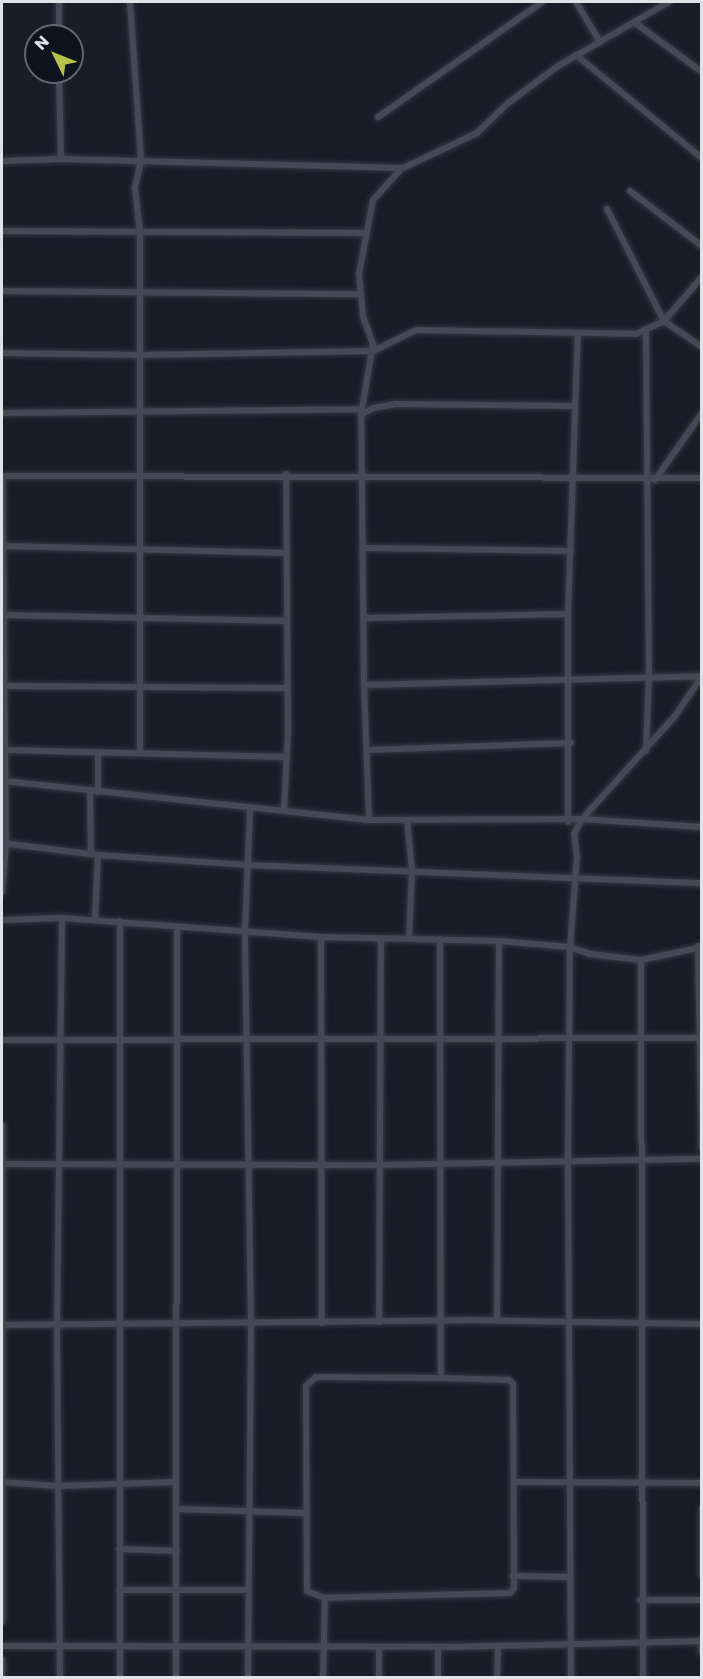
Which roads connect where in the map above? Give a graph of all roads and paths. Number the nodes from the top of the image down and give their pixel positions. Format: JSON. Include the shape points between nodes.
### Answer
{"nodes":[{"id":1,"x":59,"y":2,"type":"edge"},
{"id":2,"x":130,"y":2,"type":"edge"},
{"id":3,"x":542,"y":2,"type":"edge"},
{"id":4,"x":576,"y":2,"type":"edge"},
{"id":5,"x":669,"y":2,"type":"edge"},
{"id":6,"x":634,"y":22,"type":"junction"},
{"id":7,"x":59,"y":24,"type":"edge"},
{"id":8,"x":600,"y":42,"type":"junction"},
{"id":9,"x":576,"y":56,"type":"junction"},
{"id":10,"x":702,"y":72,"type":"edge"},
{"id":11,"x":60,"y":84,"type":"edge"},
{"id":12,"x":378,"y":117,"type":"dead end"},
{"id":13,"x":702,"y":158,"type":"edge"},
{"id":14,"x":61,"y":159,"type":"junction"},
{"id":15,"x":2,"y":161,"type":"edge"},
{"id":16,"x":141,"y":161,"type":"junction"},
{"id":17,"x":402,"y":168,"type":"junction"},
{"id":18,"x":630,"y":191,"type":"dead end"},
{"id":19,"x":607,"y":209,"type":"dead end"},
{"id":20,"x":2,"y":231,"type":"edge"},
{"id":21,"x":140,"y":232,"type":"junction"},
{"id":22,"x":367,"y":233,"type":"junction"},
{"id":23,"x":702,"y":246,"type":"edge"},
{"id":24,"x":702,"y":277,"type":"edge"},
{"id":25,"x":2,"y":291,"type":"edge"},
{"id":26,"x":140,"y":293,"type":"junction"},
{"id":27,"x":361,"y":294,"type":"junction"},
{"id":28,"x":664,"y":321,"type":"junction"},
{"id":29,"x":646,"y":331,"type":"junction"},
{"id":30,"x":578,"y":333,"type":"junction"},
{"id":31,"x":702,"y":347,"type":"edge"},
{"id":32,"x":373,"y":351,"type":"junction"},
{"id":33,"x":2,"y":353,"type":"edge"},
{"id":34,"x":139,"y":355,"type":"junction"},
{"id":35,"x":576,"y":406,"type":"junction"},
{"id":36,"x":138,"y":412,"type":"junction"},
{"id":37,"x":362,"y":412,"type":"junction"},
{"id":38,"x":2,"y":413,"type":"edge"},
{"id":39,"x":702,"y":413,"type":"edge"},
{"id":40,"x":286,"y":474,"type":"junction"},
{"id":41,"x":362,"y":474,"type":"junction"},
{"id":42,"x":2,"y":476,"type":"edge"},
{"id":43,"x":137,"y":478,"type":"junction"},
{"id":44,"x":573,"y":478,"type":"junction"},
{"id":45,"x":702,"y":478,"type":"edge"},
{"id":46,"x":652,"y":480,"type":"junction"},
{"id":47,"x":3,"y":546,"type":"junction"},
{"id":48,"x":365,"y":548,"type":"junction"},
{"id":49,"x":137,"y":549,"type":"junction"},
{"id":50,"x":571,"y":551,"type":"junction"},
{"id":51,"x":286,"y":553,"type":"junction"},
{"id":52,"x":568,"y":614,"type":"junction"},
{"id":53,"x":3,"y":615,"type":"edge"},
{"id":54,"x":137,"y":617,"type":"junction"},
{"id":55,"x":364,"y":618,"type":"junction"},
{"id":56,"x":287,"y":621,"type":"junction"},
{"id":57,"x":649,"y":675,"type":"junction"},
{"id":58,"x":702,"y":676,"type":"edge"},
{"id":59,"x":570,"y":681,"type":"junction"},
{"id":60,"x":364,"y":685,"type":"junction"},
{"id":61,"x":4,"y":686,"type":"junction"},
{"id":62,"x":137,"y":688,"type":"junction"},
{"id":63,"x":287,"y":688,"type":"junction"},
{"id":64,"x":571,"y":743,"type":"junction"},
{"id":65,"x":4,"y":750,"type":"junction"},
{"id":66,"x":367,"y":750,"type":"junction"},
{"id":67,"x":645,"y":752,"type":"junction"},
{"id":68,"x":140,"y":753,"type":"junction"},
{"id":69,"x":98,"y":754,"type":"junction"},
{"id":70,"x":287,"y":757,"type":"junction"},
{"id":71,"x":4,"y":781,"type":"junction"},
{"id":72,"x":90,"y":791,"type":"junction"},
{"id":73,"x":98,"y":792,"type":"junction"},
{"id":74,"x":250,"y":809,"type":"junction"},
{"id":75,"x":284,"y":811,"type":"junction"},
{"id":76,"x":582,"y":819,"type":"junction"},
{"id":77,"x":369,"y":820,"type":"junction"},
{"id":78,"x":407,"y":820,"type":"junction"},
{"id":79,"x":568,"y":822,"type":"junction"},
{"id":80,"x":702,"y":827,"type":"edge"},
{"id":81,"x":4,"y":843,"type":"edge"},
{"id":82,"x":94,"y":854,"type":"junction"},
{"id":83,"x":247,"y":865,"type":"junction"},
{"id":84,"x":412,"y":870,"type":"junction"},
{"id":85,"x":574,"y":875,"type":"junction"},
{"id":86,"x":702,"y":883,"type":"edge"},
{"id":87,"x":2,"y":892,"type":"edge"},
{"id":88,"x":62,"y":918,"type":"junction"},
{"id":89,"x":2,"y":920,"type":"edge"},
{"id":90,"x":95,"y":920,"type":"junction"},
{"id":91,"x":120,"y":921,"type":"junction"},
{"id":92,"x":177,"y":927,"type":"junction"},
{"id":93,"x":244,"y":930,"type":"junction"},
{"id":94,"x":321,"y":937,"type":"junction"},
{"id":95,"x":381,"y":938,"type":"junction"},
{"id":96,"x":409,"y":938,"type":"junction"},
{"id":97,"x":440,"y":939,"type":"junction"},
{"id":98,"x":499,"y":941,"type":"junction"},
{"id":99,"x":570,"y":947,"type":"junction"},
{"id":100,"x":700,"y":947,"type":"edge"},
{"id":101,"x":641,"y":960,"type":"junction"},
{"id":102,"x":570,"y":1038,"type":"junction"},
{"id":103,"x":701,"y":1038,"type":"edge"},
{"id":104,"x":247,"y":1039,"type":"junction"},
{"id":105,"x":438,"y":1039,"type":"junction"},
{"id":106,"x":642,"y":1039,"type":"junction"},
{"id":107,"x":2,"y":1040,"type":"edge"},
{"id":108,"x":119,"y":1040,"type":"junction"},
{"id":109,"x":321,"y":1040,"type":"junction"},
{"id":110,"x":63,"y":1041,"type":"junction"},
{"id":111,"x":176,"y":1041,"type":"junction"},
{"id":112,"x":383,"y":1041,"type":"junction"},
{"id":113,"x":498,"y":1041,"type":"junction"},
{"id":114,"x":2,"y":1125,"type":"edge"},
{"id":115,"x":702,"y":1149,"type":"edge"},
{"id":116,"x":702,"y":1160,"type":"edge"},
{"id":117,"x":643,"y":1161,"type":"junction"},
{"id":118,"x":568,"y":1162,"type":"junction"},
{"id":119,"x":2,"y":1164,"type":"edge"},
{"id":120,"x":439,"y":1164,"type":"junction"},
{"id":121,"x":498,"y":1164,"type":"junction"},
{"id":122,"x":249,"y":1165,"type":"junction"},
{"id":123,"x":321,"y":1165,"type":"junction"},
{"id":124,"x":382,"y":1165,"type":"junction"},
{"id":125,"x":62,"y":1166,"type":"junction"},
{"id":126,"x":121,"y":1166,"type":"junction"},
{"id":127,"x":176,"y":1166,"type":"junction"},
{"id":128,"x":440,"y":1321,"type":"junction"},
{"id":129,"x":497,"y":1321,"type":"junction"},
{"id":130,"x":379,"y":1322,"type":"junction"},
{"id":131,"x":571,"y":1322,"type":"junction"},
{"id":132,"x":251,"y":1323,"type":"junction"},
{"id":133,"x":322,"y":1323,"type":"junction"},
{"id":134,"x":643,"y":1323,"type":"junction"},
{"id":135,"x":702,"y":1324,"type":"edge"},
{"id":136,"x":2,"y":1325,"type":"edge"},
{"id":137,"x":176,"y":1326,"type":"junction"},
{"id":138,"x":57,"y":1327,"type":"junction"},
{"id":139,"x":118,"y":1327,"type":"junction"},
{"id":140,"x":441,"y":1378,"type":"junction"},
{"id":141,"x":2,"y":1482,"type":"edge"},
{"id":142,"x":176,"y":1482,"type":"junction"},
{"id":143,"x":514,"y":1482,"type":"junction"},
{"id":144,"x":569,"y":1482,"type":"junction"},
{"id":145,"x":120,"y":1483,"type":"junction"},
{"id":146,"x":644,"y":1483,"type":"junction"},
{"id":147,"x":702,"y":1483,"type":"edge"},
{"id":148,"x":57,"y":1486,"type":"junction"},
{"id":149,"x":702,"y":1508,"type":"edge"},
{"id":150,"x":177,"y":1509,"type":"junction"},
{"id":151,"x":249,"y":1512,"type":"junction"},
{"id":152,"x":305,"y":1513,"type":"junction"},
{"id":153,"x":119,"y":1549,"type":"junction"},
{"id":154,"x":177,"y":1551,"type":"junction"},
{"id":155,"x":702,"y":1575,"type":"edge"},
{"id":156,"x":513,"y":1576,"type":"junction"},
{"id":157,"x":570,"y":1577,"type":"junction"},
{"id":158,"x":177,"y":1589,"type":"junction"},
{"id":159,"x":119,"y":1590,"type":"junction"},
{"id":160,"x":248,"y":1590,"type":"junction"},
{"id":161,"x":325,"y":1598,"type":"junction"},
{"id":162,"x":640,"y":1600,"type":"junction"},
{"id":163,"x":702,"y":1600,"type":"edge"},
{"id":164,"x":2,"y":1622,"type":"edge"},
{"id":165,"x":643,"y":1640,"type":"junction"},
{"id":166,"x":702,"y":1640,"type":"edge"},
{"id":167,"x":2,"y":1646,"type":"edge"},
{"id":168,"x":59,"y":1646,"type":"junction"},
{"id":169,"x":498,"y":1646,"type":"junction"},
{"id":170,"x":571,"y":1646,"type":"junction"},
{"id":171,"x":248,"y":1647,"type":"junction"},
{"id":172,"x":324,"y":1647,"type":"junction"},
{"id":173,"x":379,"y":1647,"type":"junction"},
{"id":174,"x":438,"y":1647,"type":"junction"},
{"id":175,"x":120,"y":1648,"type":"junction"},
{"id":176,"x":176,"y":1648,"type":"junction"},
{"id":177,"x":702,"y":1653,"type":"edge"},
{"id":178,"x":2,"y":1659,"type":"edge"},
{"id":179,"x":2,"y":1677,"type":"edge"},
{"id":180,"x":60,"y":1677,"type":"edge"},
{"id":181,"x":120,"y":1677,"type":"edge"},
{"id":182,"x":176,"y":1677,"type":"edge"},
{"id":183,"x":248,"y":1677,"type":"edge"},
{"id":184,"x":323,"y":1677,"type":"edge"},
{"id":185,"x":379,"y":1677,"type":"edge"},
{"id":186,"x":438,"y":1677,"type":"edge"},
{"id":187,"x":497,"y":1677,"type":"edge"},
{"id":188,"x":571,"y":1677,"type":"edge"},
{"id":189,"x":643,"y":1677,"type":"edge"}],
"edges":[{"from":1,"to":7,"type":"street"},
{"from":2,"to":16,"type":"street"},
{"from":3,"to":12,"type":"street"},
{"from":4,"to":8,"type":"street"},
{"from":5,"to":6,"type":"street"},
{"from":6,"to":8,"type":"street"},
{"from":6,"to":10,"type":"street"},
{"from":8,"to":9,"type":"street"},
{"from":9,"to":13,"type":"street"},
{"from":9,"to":17,"type":"street","via":[[516,96],[477,133]]},
{"from":11,"to":14,"type":"street"},
{"from":14,"to":15,"type":"street"},
{"from":14,"to":16,"type":"street"},
{"from":16,"to":17,"type":"street"},
{"from":16,"to":21,"type":"street","via":[[135,188]]},
{"from":17,"to":22,"type":"street","via":[[375,195]]},
{"from":18,"to":23,"type":"street"},
{"from":19,"to":28,"type":"street"},
{"from":20,"to":21,"type":"street"},
{"from":21,"to":22,"type":"street"},
{"from":21,"to":26,"type":"street"},
{"from":22,"to":27,"type":"street"},
{"from":24,"to":28,"type":"street"},
{"from":25,"to":26,"type":"street"},
{"from":26,"to":27,"type":"street"},
{"from":26,"to":34,"type":"street"},
{"from":27,"to":32,"type":"street"},
{"from":28,"to":29,"type":"street"},
{"from":28,"to":31,"type":"street"},
{"from":29,"to":30,"type":"street"},
{"from":29,"to":46,"type":"street"},
{"from":30,"to":32,"type":"street","via":[[416,330]]},
{"from":30,"to":35,"type":"street"},
{"from":32,"to":34,"type":"street"},
{"from":32,"to":37,"type":"street"},
{"from":33,"to":34,"type":"street"},
{"from":34,"to":36,"type":"street"},
{"from":35,"to":37,"type":"street","via":[[395,404]]},
{"from":35,"to":44,"type":"street"},
{"from":36,"to":37,"type":"street"},
{"from":36,"to":38,"type":"street"},
{"from":36,"to":43,"type":"street"},
{"from":37,"to":41,"type":"street"},
{"from":39,"to":46,"type":"street"},
{"from":40,"to":41,"type":"street"},
{"from":40,"to":43,"type":"street"},
{"from":40,"to":51,"type":"street"},
{"from":41,"to":44,"type":"street"},
{"from":41,"to":48,"type":"street"},
{"from":42,"to":43,"type":"street"},
{"from":42,"to":47,"type":"street"},
{"from":43,"to":49,"type":"street"},
{"from":44,"to":46,"type":"street"},
{"from":44,"to":50,"type":"street"},
{"from":45,"to":46,"type":"street"},
{"from":46,"to":57,"type":"street"},
{"from":47,"to":49,"type":"street"},
{"from":47,"to":53,"type":"street"},
{"from":48,"to":50,"type":"street"},
{"from":48,"to":55,"type":"street"},
{"from":49,"to":51,"type":"street"},
{"from":49,"to":54,"type":"street"},
{"from":50,"to":52,"type":"street"},
{"from":51,"to":56,"type":"street"},
{"from":52,"to":55,"type":"street"},
{"from":52,"to":59,"type":"street"},
{"from":53,"to":54,"type":"street"},
{"from":53,"to":61,"type":"street"},
{"from":54,"to":56,"type":"street"},
{"from":54,"to":62,"type":"street"},
{"from":55,"to":60,"type":"street"},
{"from":56,"to":63,"type":"street"},
{"from":57,"to":58,"type":"street"},
{"from":57,"to":59,"type":"street"},
{"from":57,"to":67,"type":"street"},
{"from":58,"to":67,"type":"street"},
{"from":59,"to":60,"type":"street"},
{"from":59,"to":64,"type":"street"},
{"from":60,"to":66,"type":"street"},
{"from":61,"to":62,"type":"street"},
{"from":61,"to":65,"type":"street"},
{"from":62,"to":63,"type":"street"},
{"from":62,"to":68,"type":"street"},
{"from":63,"to":70,"type":"street"},
{"from":64,"to":66,"type":"street"},
{"from":64,"to":79,"type":"street"},
{"from":65,"to":69,"type":"street"},
{"from":65,"to":71,"type":"street"},
{"from":66,"to":77,"type":"street"},
{"from":67,"to":76,"type":"street"},
{"from":68,"to":69,"type":"street"},
{"from":68,"to":70,"type":"street"},
{"from":69,"to":73,"type":"street"},
{"from":70,"to":75,"type":"street"},
{"from":71,"to":72,"type":"street"},
{"from":71,"to":81,"type":"street"},
{"from":72,"to":73,"type":"street"},
{"from":72,"to":82,"type":"street"},
{"from":73,"to":74,"type":"street"},
{"from":74,"to":75,"type":"street"},
{"from":74,"to":83,"type":"street"},
{"from":75,"to":77,"type":"street"},
{"from":76,"to":79,"type":"street"},
{"from":76,"to":80,"type":"street"},
{"from":76,"to":85,"type":"street","via":[[574,834]]},
{"from":77,"to":78,"type":"street"},
{"from":78,"to":79,"type":"street"},
{"from":78,"to":84,"type":"street"},
{"from":81,"to":82,"type":"street"},
{"from":81,"to":87,"type":"street"},
{"from":82,"to":83,"type":"street"},
{"from":82,"to":90,"type":"street"},
{"from":83,"to":84,"type":"street"},
{"from":83,"to":93,"type":"street"},
{"from":84,"to":85,"type":"street"},
{"from":84,"to":96,"type":"street"},
{"from":85,"to":86,"type":"street"},
{"from":85,"to":99,"type":"street"},
{"from":88,"to":89,"type":"street"},
{"from":88,"to":90,"type":"street"},
{"from":88,"to":110,"type":"street"},
{"from":90,"to":91,"type":"street"},
{"from":91,"to":92,"type":"street"},
{"from":91,"to":108,"type":"street"},
{"from":92,"to":93,"type":"street"},
{"from":92,"to":111,"type":"street"},
{"from":93,"to":94,"type":"street"},
{"from":93,"to":104,"type":"street"},
{"from":94,"to":95,"type":"street"},
{"from":94,"to":109,"type":"street"},
{"from":95,"to":96,"type":"street"},
{"from":95,"to":112,"type":"street"},
{"from":96,"to":97,"type":"street"},
{"from":97,"to":98,"type":"street"},
{"from":97,"to":105,"type":"street"},
{"from":98,"to":99,"type":"street"},
{"from":98,"to":113,"type":"street"},
{"from":99,"to":101,"type":"street","via":[[590,954]]},
{"from":99,"to":102,"type":"street"},
{"from":100,"to":101,"type":"street"},
{"from":100,"to":103,"type":"street"},
{"from":101,"to":106,"type":"street"},
{"from":102,"to":106,"type":"street"},
{"from":102,"to":113,"type":"street"},
{"from":102,"to":118,"type":"street"},
{"from":103,"to":106,"type":"street"},
{"from":103,"to":115,"type":"street"},
{"from":104,"to":109,"type":"street"},
{"from":104,"to":111,"type":"street"},
{"from":104,"to":122,"type":"street"},
{"from":105,"to":112,"type":"street"},
{"from":105,"to":113,"type":"street"},
{"from":105,"to":120,"type":"street"},
{"from":106,"to":117,"type":"street"},
{"from":107,"to":110,"type":"street"},
{"from":108,"to":110,"type":"street"},
{"from":108,"to":111,"type":"street"},
{"from":108,"to":126,"type":"street"},
{"from":109,"to":112,"type":"street"},
{"from":109,"to":123,"type":"street"},
{"from":110,"to":125,"type":"street"},
{"from":111,"to":127,"type":"street"},
{"from":112,"to":124,"type":"street"},
{"from":113,"to":121,"type":"street"},
{"from":114,"to":119,"type":"street"},
{"from":116,"to":117,"type":"street"},
{"from":117,"to":118,"type":"street"},
{"from":117,"to":134,"type":"street"},
{"from":118,"to":121,"type":"street"},
{"from":118,"to":131,"type":"street"},
{"from":119,"to":125,"type":"street"},
{"from":119,"to":136,"type":"street"},
{"from":120,"to":121,"type":"street"},
{"from":120,"to":124,"type":"street"},
{"from":120,"to":128,"type":"street"},
{"from":121,"to":129,"type":"street"},
{"from":122,"to":123,"type":"street"},
{"from":122,"to":127,"type":"street"},
{"from":122,"to":132,"type":"street"},
{"from":123,"to":124,"type":"street"},
{"from":123,"to":133,"type":"street"},
{"from":124,"to":130,"type":"street"},
{"from":125,"to":126,"type":"street"},
{"from":125,"to":138,"type":"street"},
{"from":126,"to":127,"type":"street"},
{"from":126,"to":139,"type":"street"},
{"from":127,"to":137,"type":"street"},
{"from":128,"to":129,"type":"street"},
{"from":128,"to":130,"type":"street"},
{"from":128,"to":140,"type":"street"},
{"from":129,"to":131,"type":"street"},
{"from":130,"to":133,"type":"street"},
{"from":131,"to":134,"type":"street"},
{"from":131,"to":144,"type":"street"},
{"from":132,"to":133,"type":"street"},
{"from":132,"to":137,"type":"street"},
{"from":132,"to":151,"type":"street"},
{"from":134,"to":135,"type":"street"},
{"from":134,"to":146,"type":"street"},
{"from":136,"to":138,"type":"street"},
{"from":136,"to":141,"type":"street"},
{"from":137,"to":139,"type":"street"},
{"from":137,"to":142,"type":"street"},
{"from":138,"to":139,"type":"street"},
{"from":138,"to":148,"type":"street"},
{"from":139,"to":145,"type":"street"},
{"from":140,"to":143,"type":"street","via":[[509,1380],[513,1384]]},
{"from":140,"to":152,"type":"street","via":[[315,1377],[309,1382]]},
{"from":141,"to":148,"type":"street"},
{"from":141,"to":164,"type":"street"},
{"from":142,"to":145,"type":"street"},
{"from":142,"to":150,"type":"street"},
{"from":143,"to":144,"type":"street"},
{"from":143,"to":156,"type":"street"},
{"from":144,"to":146,"type":"street"},
{"from":144,"to":157,"type":"street"},
{"from":145,"to":148,"type":"street"},
{"from":145,"to":153,"type":"street"},
{"from":146,"to":147,"type":"street"},
{"from":146,"to":162,"type":"street"},
{"from":148,"to":168,"type":"street"},
{"from":149,"to":155,"type":"street"},
{"from":150,"to":151,"type":"street"},
{"from":150,"to":154,"type":"street"},
{"from":151,"to":152,"type":"street"},
{"from":151,"to":160,"type":"street"},
{"from":152,"to":161,"type":"street","via":[[304,1584],[313,1596]]},
{"from":153,"to":154,"type":"street"},
{"from":153,"to":159,"type":"street"},
{"from":154,"to":158,"type":"street"},
{"from":156,"to":157,"type":"street"},
{"from":156,"to":161,"type":"street","via":[[514,1588],[505,1596]]},
{"from":157,"to":170,"type":"street"},
{"from":158,"to":159,"type":"street"},
{"from":158,"to":160,"type":"street"},
{"from":158,"to":176,"type":"street"},
{"from":159,"to":175,"type":"street"},
{"from":160,"to":171,"type":"street"},
{"from":161,"to":172,"type":"street"},
{"from":162,"to":163,"type":"street"},
{"from":162,"to":165,"type":"street"},
{"from":165,"to":166,"type":"street"},
{"from":165,"to":170,"type":"street"},
{"from":165,"to":189,"type":"street"},
{"from":166,"to":177,"type":"street"},
{"from":167,"to":168,"type":"street"},
{"from":168,"to":175,"type":"street"},
{"from":168,"to":180,"type":"street"},
{"from":169,"to":170,"type":"street"},
{"from":169,"to":174,"type":"street"},
{"from":169,"to":187,"type":"street"},
{"from":170,"to":188,"type":"street"},
{"from":171,"to":172,"type":"street"},
{"from":171,"to":176,"type":"street"},
{"from":171,"to":183,"type":"street"},
{"from":172,"to":173,"type":"street"},
{"from":172,"to":184,"type":"street"},
{"from":173,"to":174,"type":"street"},
{"from":173,"to":185,"type":"street"},
{"from":174,"to":186,"type":"street"},
{"from":175,"to":176,"type":"street"},
{"from":175,"to":181,"type":"street"},
{"from":176,"to":182,"type":"street"},
{"from":178,"to":179,"type":"street"}]}
